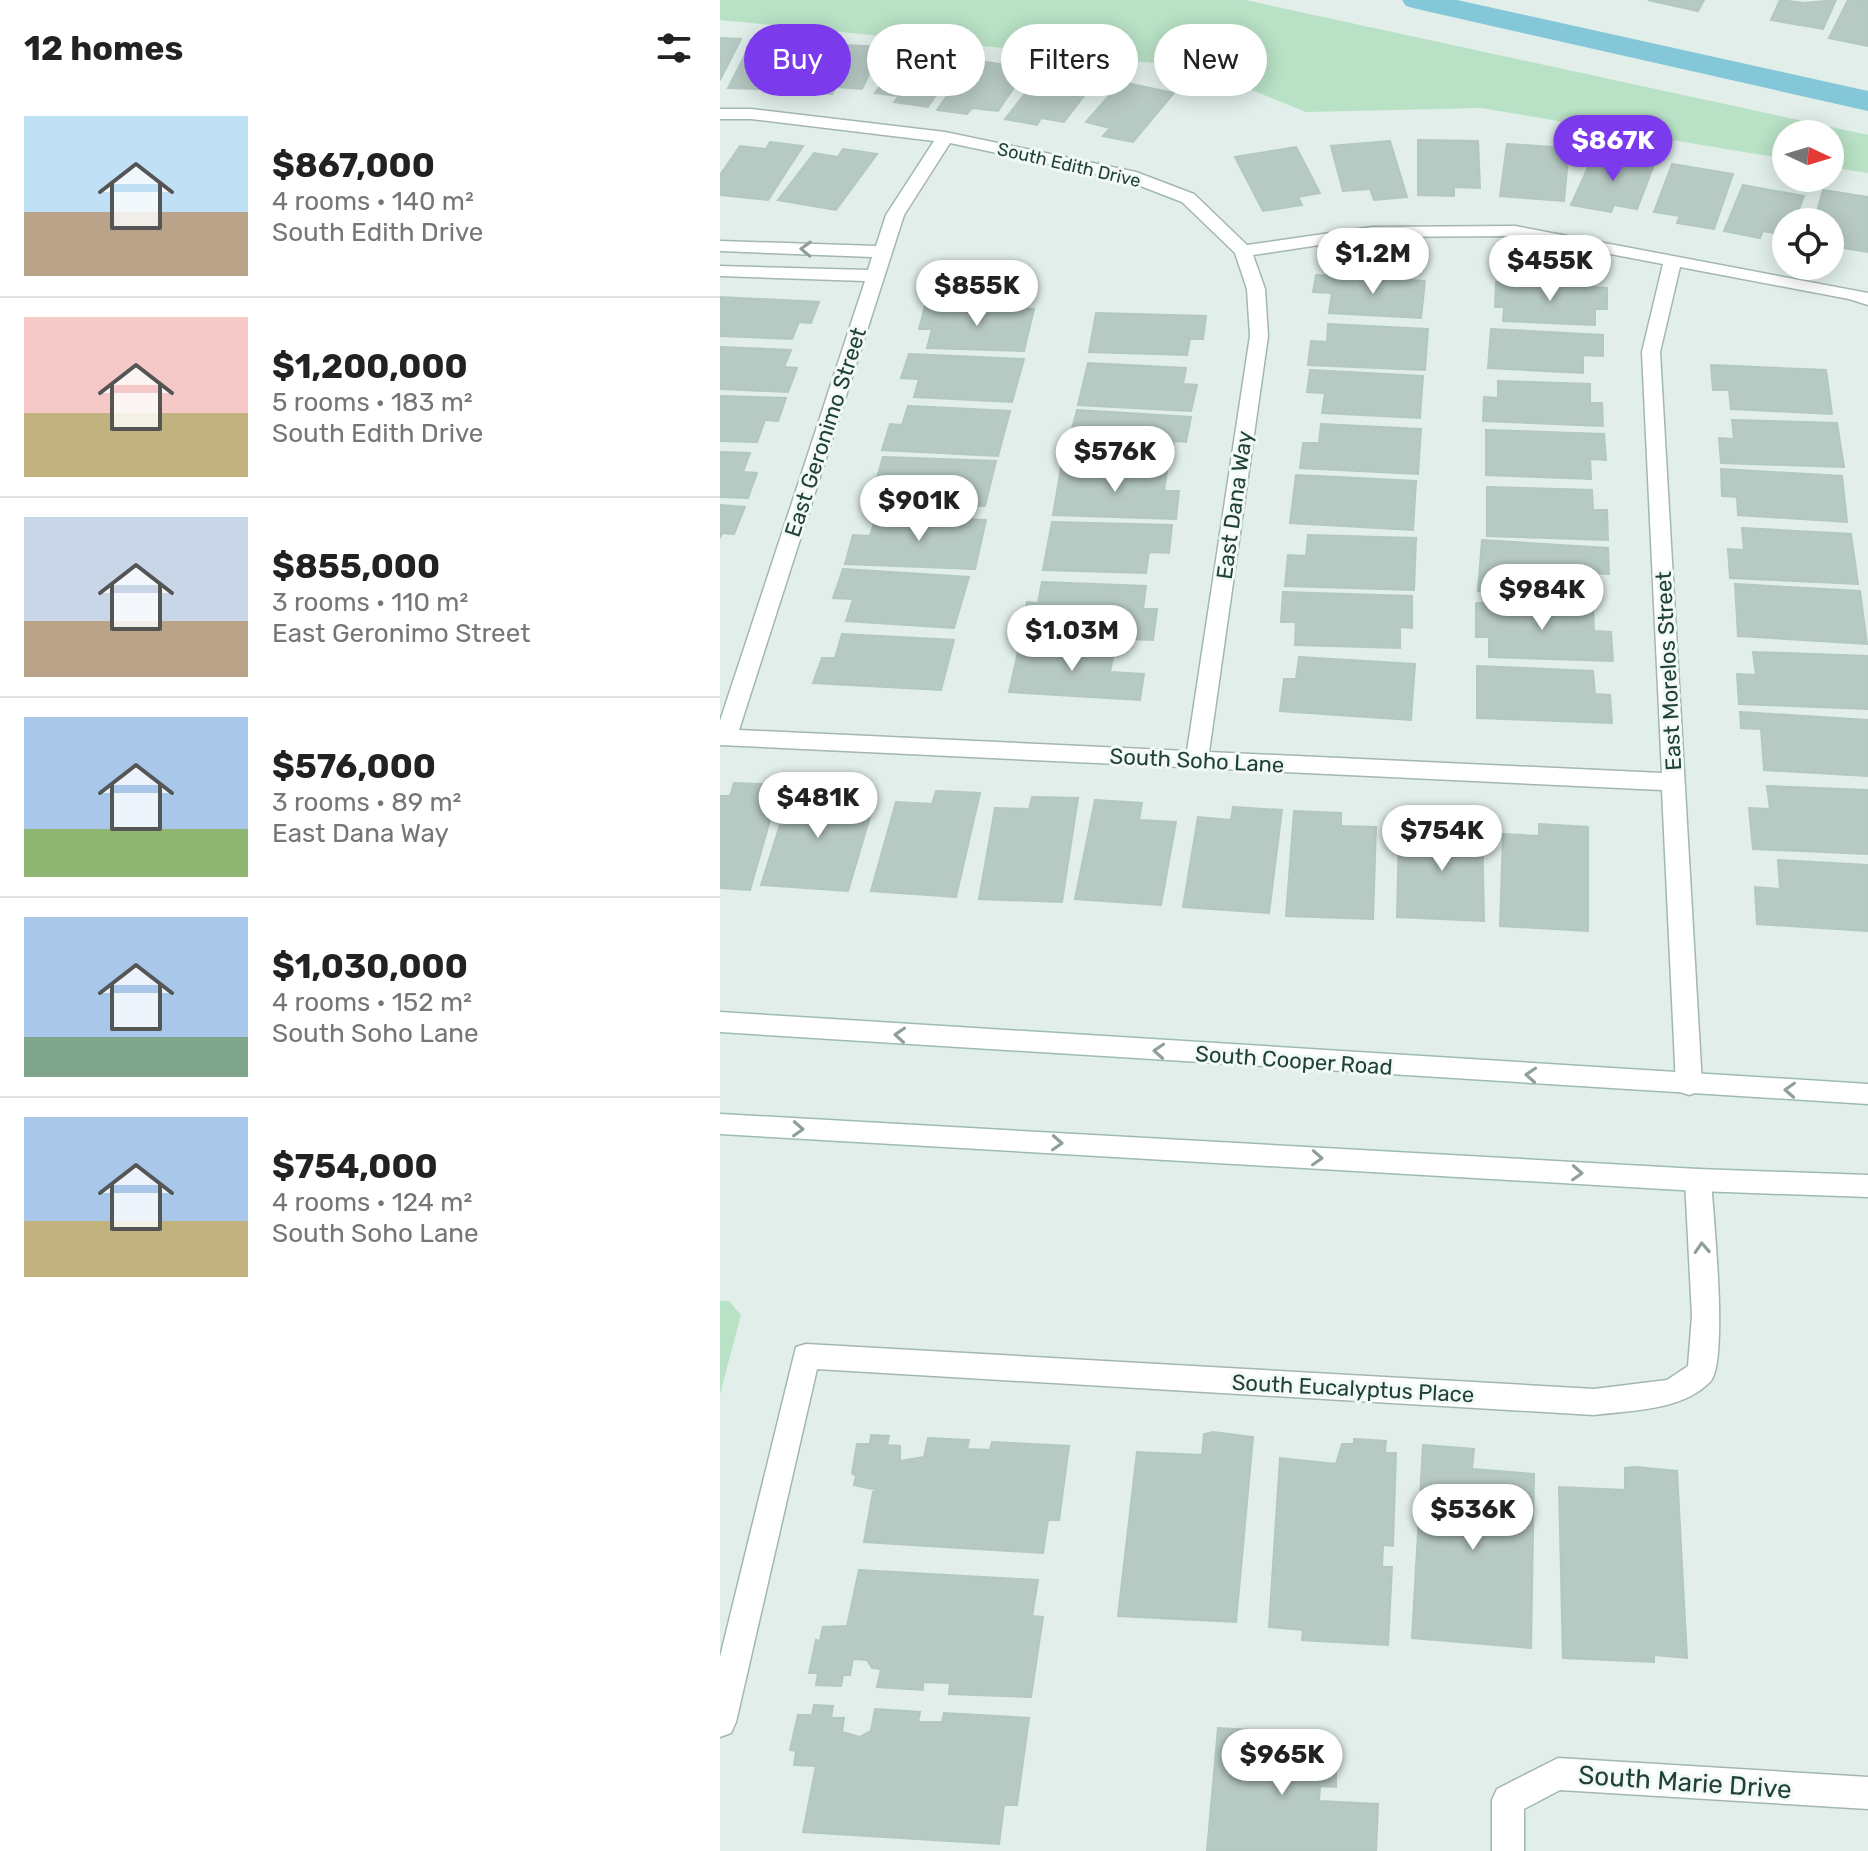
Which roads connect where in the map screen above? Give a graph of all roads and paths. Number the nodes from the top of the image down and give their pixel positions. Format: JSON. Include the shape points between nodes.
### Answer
{"nodes":[{"id":1,"x":720,"y":114,"type":"edge"},
{"id":2,"x":945,"y":137,"type":"junction"},
{"id":3,"x":720,"y":246,"type":"edge"},
{"id":4,"x":1243,"y":251,"type":"junction"},
{"id":5,"x":884,"y":252,"type":"junction"},
{"id":6,"x":1673,"y":259,"type":"junction"},
{"id":7,"x":720,"y":271,"type":"edge"},
{"id":8,"x":876,"y":276,"type":"junction"},
{"id":9,"x":1868,"y":300,"type":"edge"},
{"id":10,"x":723,"y":737,"type":"edge"},
{"id":11,"x":1197,"y":760,"type":"junction"},
{"id":12,"x":1673,"y":782,"type":"junction"},
{"id":13,"x":720,"y":1022,"type":"edge"},
{"id":14,"x":1689,"y":1085,"type":"junction"},
{"id":15,"x":1868,"y":1094,"type":"edge"},
{"id":16,"x":720,"y":1124,"type":"edge"},
{"id":17,"x":1698,"y":1180,"type":"junction"},
{"id":18,"x":1868,"y":1186,"type":"edge"},
{"id":19,"x":720,"y":1722,"type":"edge"},
{"id":20,"x":1868,"y":1793,"type":"edge"},
{"id":21,"x":1508,"y":1851,"type":"edge"}],
"edges":[{"from":1,"to":2,"type":"street","name":"South Edith Drive"},
{"from":2,"to":4,"type":"street","name":"South Edith Drive","via":[[1130,176],[1188,198]]},
{"from":2,"to":5,"type":"street","name":"East Geronimo Street","via":[[895,215]]},
{"from":5,"to":3,"type":"street","one_way":true},
{"from":4,"to":6,"type":"street","via":[[1372,232],[1515,231]]},
{"from":4,"to":11,"type":"street","name":"East Dana Way","via":[[1256,289],[1259,336]]},
{"from":5,"to":8,"type":"street","name":"East Geronimo Street"},
{"from":6,"to":9,"type":"street"},
{"from":6,"to":12,"type":"street","name":"East Morelos Street","via":[[1651,352]]},
{"from":7,"to":8,"type":"street"},
{"from":8,"to":10,"type":"street","name":"East Geronimo Street"},
{"from":10,"to":11,"type":"street","name":"South Soho Lane"},
{"from":11,"to":12,"type":"street","name":"South Soho Lane"},
{"from":12,"to":14,"type":"street","name":"East Morelos Street"},
{"from":14,"to":13,"type":"street","name":"South Cooper Road","one_way":true},
{"from":15,"to":14,"type":"street","name":"South Cooper Road","one_way":true},
{"from":16,"to":17,"type":"street","one_way":true},
{"from":17,"to":18,"type":"street"},
{"from":19,"to":17,"type":"street","name":"South Eucalyptus Place","one_way":true,"via":[[806,1356],[1594,1402],[1672,1392],[1702,1372],[1706,1316]]},
{"from":20,"to":21,"type":"street","name":"South Marie Drive","via":[[1558,1774],[1508,1800]]}]}
